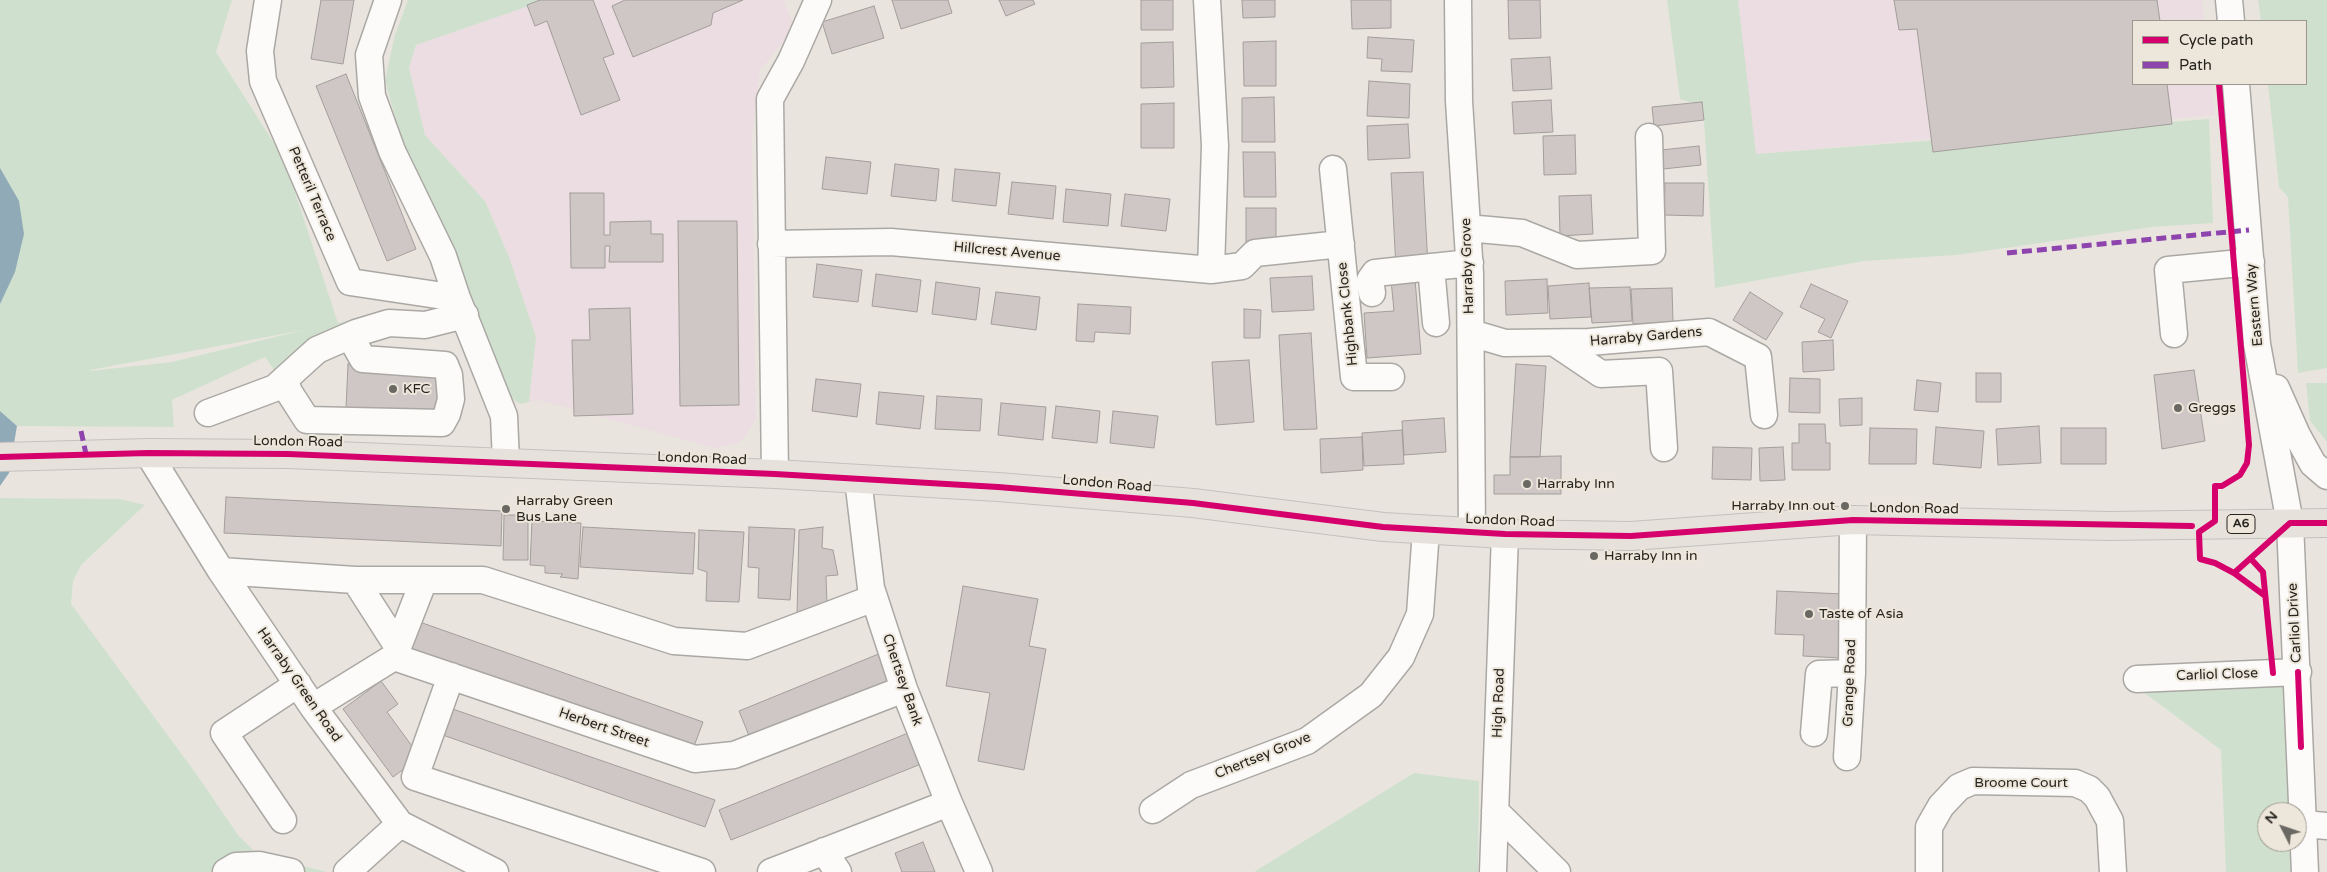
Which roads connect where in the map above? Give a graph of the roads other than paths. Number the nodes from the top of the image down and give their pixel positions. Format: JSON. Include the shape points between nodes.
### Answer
{"nodes":[{"id":1,"x":268,"y":0,"type":"edge"},
{"id":2,"x":388,"y":0,"type":"edge"},
{"id":3,"x":818,"y":0,"type":"edge"},
{"id":4,"x":1207,"y":0,"type":"edge"},
{"id":5,"x":1458,"y":0,"type":"edge"},
{"id":6,"x":2229,"y":0,"type":"edge"},
{"id":7,"x":2231,"y":20,"type":"edge"},
{"id":8,"x":2236,"y":85,"type":"edge"},
{"id":9,"x":1649,"y":137,"type":"dead end"},
{"id":10,"x":1333,"y":170,"type":"dead end"},
{"id":11,"x":1467,"y":228,"type":"junction"},
{"id":12,"x":771,"y":244,"type":"junction"},
{"id":13,"x":1341,"y":244,"type":"junction"},
{"id":14,"x":2251,"y":262,"type":"junction"},
{"id":15,"x":1470,"y":263,"type":"junction"},
{"id":16,"x":1242,"y":266,"type":"joint"},
{"id":17,"x":1432,"y":267,"type":"junction"},
{"id":18,"x":1211,"y":270,"type":"junction"},
{"id":19,"x":1372,"y":293,"type":"dead end"},
{"id":20,"x":461,"y":306,"type":"junction"},
{"id":21,"x":1436,"y":323,"type":"dead end"},
{"id":22,"x":1471,"y":333,"type":"junction"},
{"id":23,"x":2174,"y":334,"type":"dead end"},
{"id":24,"x":350,"y":336,"type":"junction"},
{"id":25,"x":1555,"y":342,"type":"junction"},
{"id":26,"x":2257,"y":344,"type":"junction"},
{"id":27,"x":1391,"y":376,"type":"dead end"},
{"id":28,"x":285,"y":380,"type":"junction"},
{"id":29,"x":208,"y":413,"type":"dead end"},
{"id":30,"x":1764,"y":415,"type":"dead end"},
{"id":31,"x":1664,"y":448,"type":"dead end"},
{"id":32,"x":148,"y":452,"type":"junction"},
{"id":33,"x":10,"y":458,"type":"edge"},
{"id":34,"x":506,"y":462,"type":"junction"},
{"id":35,"x":775,"y":474,"type":"junction"},
{"id":36,"x":2327,"y":476,"type":"edge"},
{"id":37,"x":858,"y":479,"type":"junction"},
{"id":38,"x":1853,"y":520,"type":"junction"},
{"id":39,"x":2290,"y":523,"type":"junction"},
{"id":40,"x":2327,"y":524,"type":"edge"},
{"id":41,"x":1426,"y":530,"type":"junction"},
{"id":42,"x":1472,"y":532,"type":"junction"},
{"id":43,"x":1505,"y":534,"type":"junction"},
{"id":44,"x":221,"y":571,"type":"junction"},
{"id":45,"x":355,"y":580,"type":"junction"},
{"id":46,"x":424,"y":580,"type":"junction"},
{"id":47,"x":874,"y":598,"type":"junction"},
{"id":48,"x":396,"y":652,"type":"junction"},
{"id":49,"x":2298,"y":672,"type":"junction"},
{"id":50,"x":1852,"y":673,"type":"junction"},
{"id":51,"x":451,"y":676,"type":"junction"},
{"id":52,"x":2137,"y":679,"type":"dead end"},
{"id":53,"x":298,"y":684,"type":"junction"},
{"id":54,"x":904,"y":690,"type":"junction"},
{"id":55,"x":313,"y":707,"type":"junction"},
{"id":56,"x":1814,"y":733,"type":"dead end"},
{"id":57,"x":1848,"y":757,"type":"dead end"},
{"id":58,"x":949,"y":803,"type":"junction"},
{"id":59,"x":1153,"y":810,"type":"dead end"},
{"id":60,"x":1495,"y":811,"type":"junction"},
{"id":61,"x":283,"y":820,"type":"dead end"},
{"id":62,"x":400,"y":824,"type":"junction"},
{"id":63,"x":2316,"y":825,"type":"edge"},
{"id":64,"x":831,"y":862,"type":"edge"},
{"id":65,"x":226,"y":872,"type":"edge"},
{"id":66,"x":291,"y":872,"type":"edge"},
{"id":67,"x":347,"y":872,"type":"edge"},
{"id":68,"x":495,"y":872,"type":"edge"},
{"id":69,"x":702,"y":872,"type":"edge"},
{"id":70,"x":771,"y":872,"type":"edge"},
{"id":71,"x":980,"y":872,"type":"edge"},
{"id":72,"x":1493,"y":872,"type":"edge"},
{"id":73,"x":1557,"y":872,"type":"edge"},
{"id":74,"x":1929,"y":872,"type":"edge"},
{"id":75,"x":2113,"y":872,"type":"edge"},
{"id":76,"x":2305,"y":872,"type":"edge"}],
"edges":[{"from":1,"to":20,"type":"street","name":"Petteril Terrace","via":[[260,51],[263,81],[350,282]]},
{"from":2,"to":20,"type":"street","via":[[369,56],[372,96],[392,151],[443,256]]},
{"from":3,"to":12,"type":"street","via":[[770,99]]},
{"from":4,"to":18,"type":"street","via":[[1214,146]]},
{"from":5,"to":11,"type":"street","name":"Harraby Grove","via":[[1459,101]]},
{"from":6,"to":7,"type":"street"},
{"from":8,"to":14,"type":"street","name":"Eastern Way"},
{"from":9,"to":11,"type":"street","via":[[1652,251],[1577,255],[1522,233]]},
{"from":10,"to":13,"type":"street","name":"Highbank Close"},
{"from":11,"to":15,"type":"street","name":"Harraby Grove"},
{"from":12,"to":18,"type":"street","name":"Hillcrest Avenue","via":[[891,242]]},
{"from":12,"to":35,"type":"street"},
{"from":13,"to":16,"type":"street","name":"Highbank Close","via":[[1255,253]]},
{"from":13,"to":27,"type":"street","name":"Highbank Close","via":[[1354,377]]},
{"from":14,"to":23,"type":"street","via":[[2168,270]]},
{"from":14,"to":26,"type":"street","name":"Eastern Way"},
{"from":15,"to":17,"type":"street"},
{"from":15,"to":22,"type":"street","name":"Harraby Grove"},
{"from":16,"to":18,"type":"street","name":"Hillcrest Avenue"},
{"from":17,"to":19,"type":"street","via":[[1375,273],[1370,280]]},
{"from":17,"to":21,"type":"street"},
{"from":20,"to":24,"type":"street","via":[[425,325],[388,323]]},
{"from":20,"to":34,"type":"street","via":[[504,416]]},
{"from":22,"to":25,"type":"street","name":"Harraby Gardens","via":[[1504,343]]},
{"from":22,"to":42,"type":"street","name":"Harraby Grove"},
{"from":24,"to":28,"type":"street","via":[[317,350]]},
{"from":24,"to":28,"type":"street","via":[[362,359],[445,365],[451,399],[442,423],[308,420],[288,392]]},
{"from":25,"to":30,"type":"street","name":"Harraby Gardens","via":[[1709,332],[1758,357]]},
{"from":25,"to":31,"type":"street","via":[[1601,374],[1659,371]]},
{"from":26,"to":36,"type":"street","via":[[2296,435],[2313,464]]},
{"from":26,"to":39,"type":"street","name":"Eastern Way"},
{"from":28,"to":29,"type":"street","via":[[275,388]]},
{"from":32,"to":33,"type":"main road","name":"London Road","number":"A6"},
{"from":32,"to":34,"type":"main road","name":"London Road","number":"A6"},
{"from":32,"to":44,"type":"street","name":"Harraby Green Road"},
{"from":34,"to":35,"type":"main road","name":"London Road","number":"A6"},
{"from":35,"to":37,"type":"main road","name":"London Road","number":"A6"},
{"from":37,"to":41,"type":"main road","name":"London Road","number":"A6","via":[[1184,502]]},
{"from":37,"to":47,"type":"street","name":"Chertsey Bank"},
{"from":38,"to":39,"type":"main road","name":"London Road","number":"A6","via":[[2108,526]]},
{"from":38,"to":43,"type":"main road","name":"London Road","number":"A6","via":[[1631,536]]},
{"from":38,"to":50,"type":"street","name":"Grange Road"},
{"from":39,"to":40,"type":"main road","name":"London Road","number":"A6"},
{"from":39,"to":49,"type":"street","name":"Carliol Drive"},
{"from":41,"to":42,"type":"main road","name":"London Road","number":"A6"},
{"from":41,"to":59,"type":"street","name":"Chertsey Grove","via":[[1420,614],[1401,656],[1371,695],[1306,741],[1191,785]]},
{"from":42,"to":43,"type":"main road","name":"London Road","number":"A6"},
{"from":43,"to":60,"type":"street","name":"High Road"},
{"from":44,"to":45,"type":"street"},
{"from":44,"to":53,"type":"street","name":"Harraby Green Road"},
{"from":45,"to":46,"type":"street"},
{"from":45,"to":48,"type":"street"},
{"from":46,"to":47,"type":"street","via":[[483,580],[674,641],[747,646]]},
{"from":46,"to":48,"type":"street"},
{"from":47,"to":54,"type":"street","name":"Chertsey Bank"},
{"from":48,"to":51,"type":"street","name":"Herbert Street"},
{"from":48,"to":55,"type":"street"},
{"from":49,"to":52,"type":"street","name":"Carliol Close"},
{"from":49,"to":63,"type":"street","name":"Carliol Drive"},
{"from":50,"to":56,"type":"street","via":[[1819,674]]},
{"from":50,"to":57,"type":"street","name":"Grange Road"},
{"from":51,"to":54,"type":"street","name":"Herbert Street","via":[[695,759],[734,755]]},
{"from":51,"to":69,"type":"street","via":[[415,777]]},
{"from":53,"to":55,"type":"street","name":"Harraby Green Road"},
{"from":53,"to":61,"type":"street","via":[[224,733]]},
{"from":54,"to":58,"type":"street","name":"Chertsey Bank"},
{"from":55,"to":62,"type":"street","name":"Harraby Green Road"},
{"from":58,"to":64,"type":"street"},
{"from":58,"to":71,"type":"street","name":"Chertsey Bank"},
{"from":60,"to":72,"type":"street","name":"High Road"},
{"from":60,"to":73,"type":"street"},
{"from":62,"to":67,"type":"street"},
{"from":62,"to":68,"type":"street","name":"Harraby Green Road"},
{"from":63,"to":76,"type":"street","name":"Carliol Drive"},
{"from":64,"to":70,"type":"street"},
{"from":65,"to":66,"type":"street","via":[[236,866],[259,865]]},
{"from":74,"to":75,"type":"street","name":"Broome Court","via":[[1929,827],[1954,792],[1974,781],[2075,783],[2088,789],[2097,797],[2110,821]]}]}
